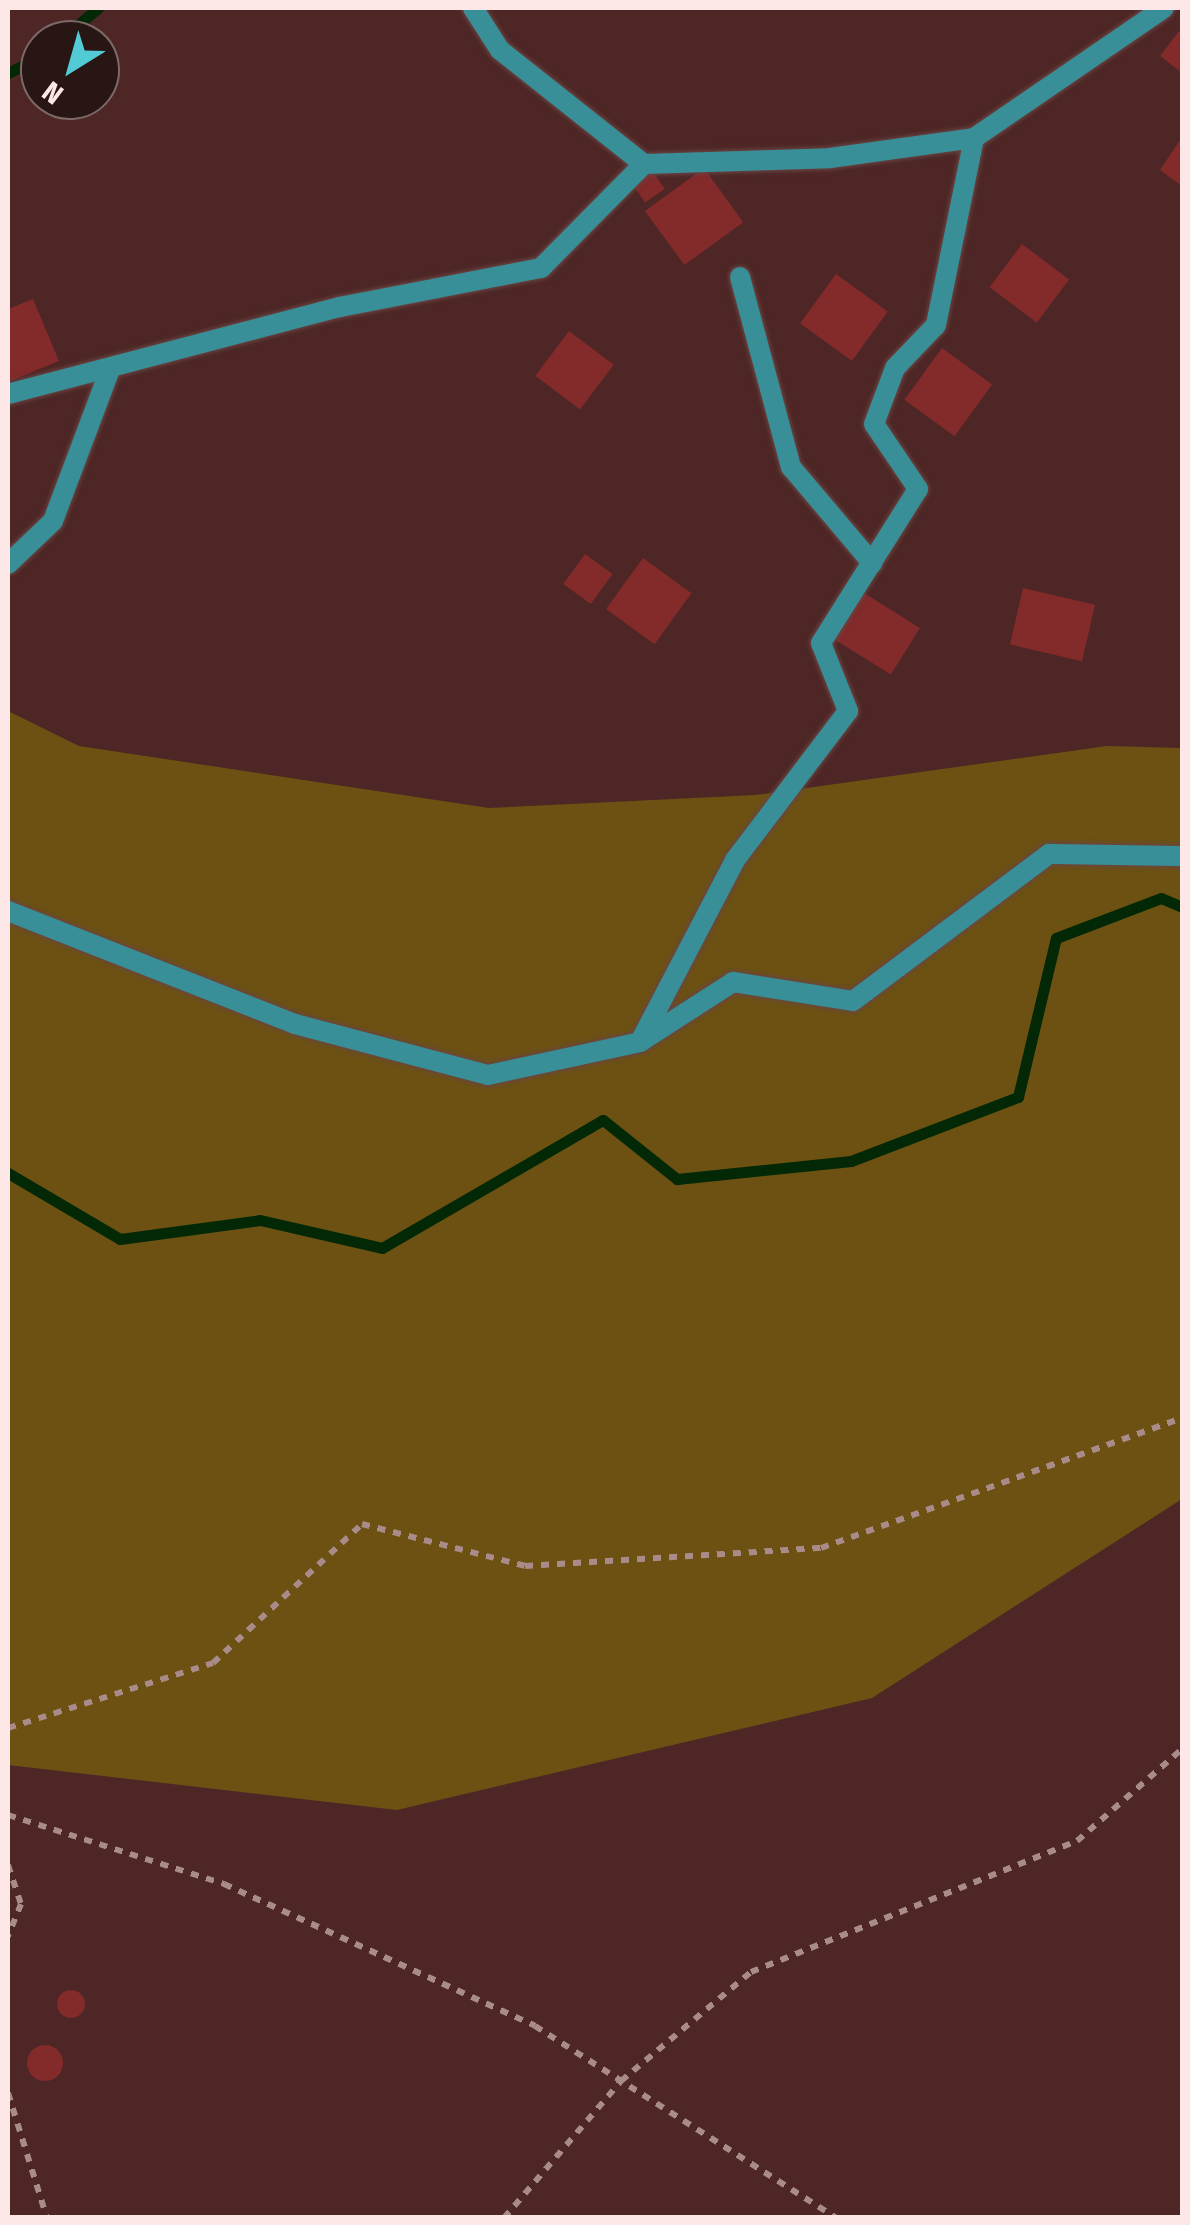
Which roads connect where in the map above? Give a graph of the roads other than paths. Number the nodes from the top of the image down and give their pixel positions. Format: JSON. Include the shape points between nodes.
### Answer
{"nodes":[{"id":1,"x":473,"y":8,"type":"edge"},
{"id":2,"x":1164,"y":8,"type":"edge"},
{"id":3,"x":974,"y":138,"type":"junction"},
{"id":4,"x":644,"y":164,"type":"junction"},
{"id":5,"x":740,"y":277,"type":"dead end"},
{"id":6,"x":109,"y":372,"type":"junction"},
{"id":7,"x":8,"y":394,"type":"edge"},
{"id":8,"x":872,"y":563,"type":"junction"},
{"id":9,"x":8,"y":564,"type":"edge"},
{"id":10,"x":1182,"y":856,"type":"edge"},
{"id":11,"x":8,"y":911,"type":"edge"},
{"id":12,"x":640,"y":1042,"type":"junction"}],
"edges":[{"from":1,"to":4,"type":"street","via":[[500,50]]},
{"from":2,"to":3,"type":"street"},
{"from":3,"to":4,"type":"street","via":[[830,158]]},
{"from":3,"to":8,"type":"street","via":[[936,325],[894,368],[874,424],[918,490]]},
{"from":4,"to":6,"type":"street","via":[[541,268],[340,308]]},
{"from":5,"to":8,"type":"street","via":[[791,467]]},
{"from":6,"to":7,"type":"street"},
{"from":6,"to":9,"type":"street","via":[[53,521]]},
{"from":8,"to":12,"type":"street","via":[[822,643],[848,711],[736,860]]},
{"from":10,"to":12,"type":"street","via":[[1049,854],[853,1001],[733,982]]},
{"from":11,"to":12,"type":"street","via":[[295,1024],[488,1074]]}]}
